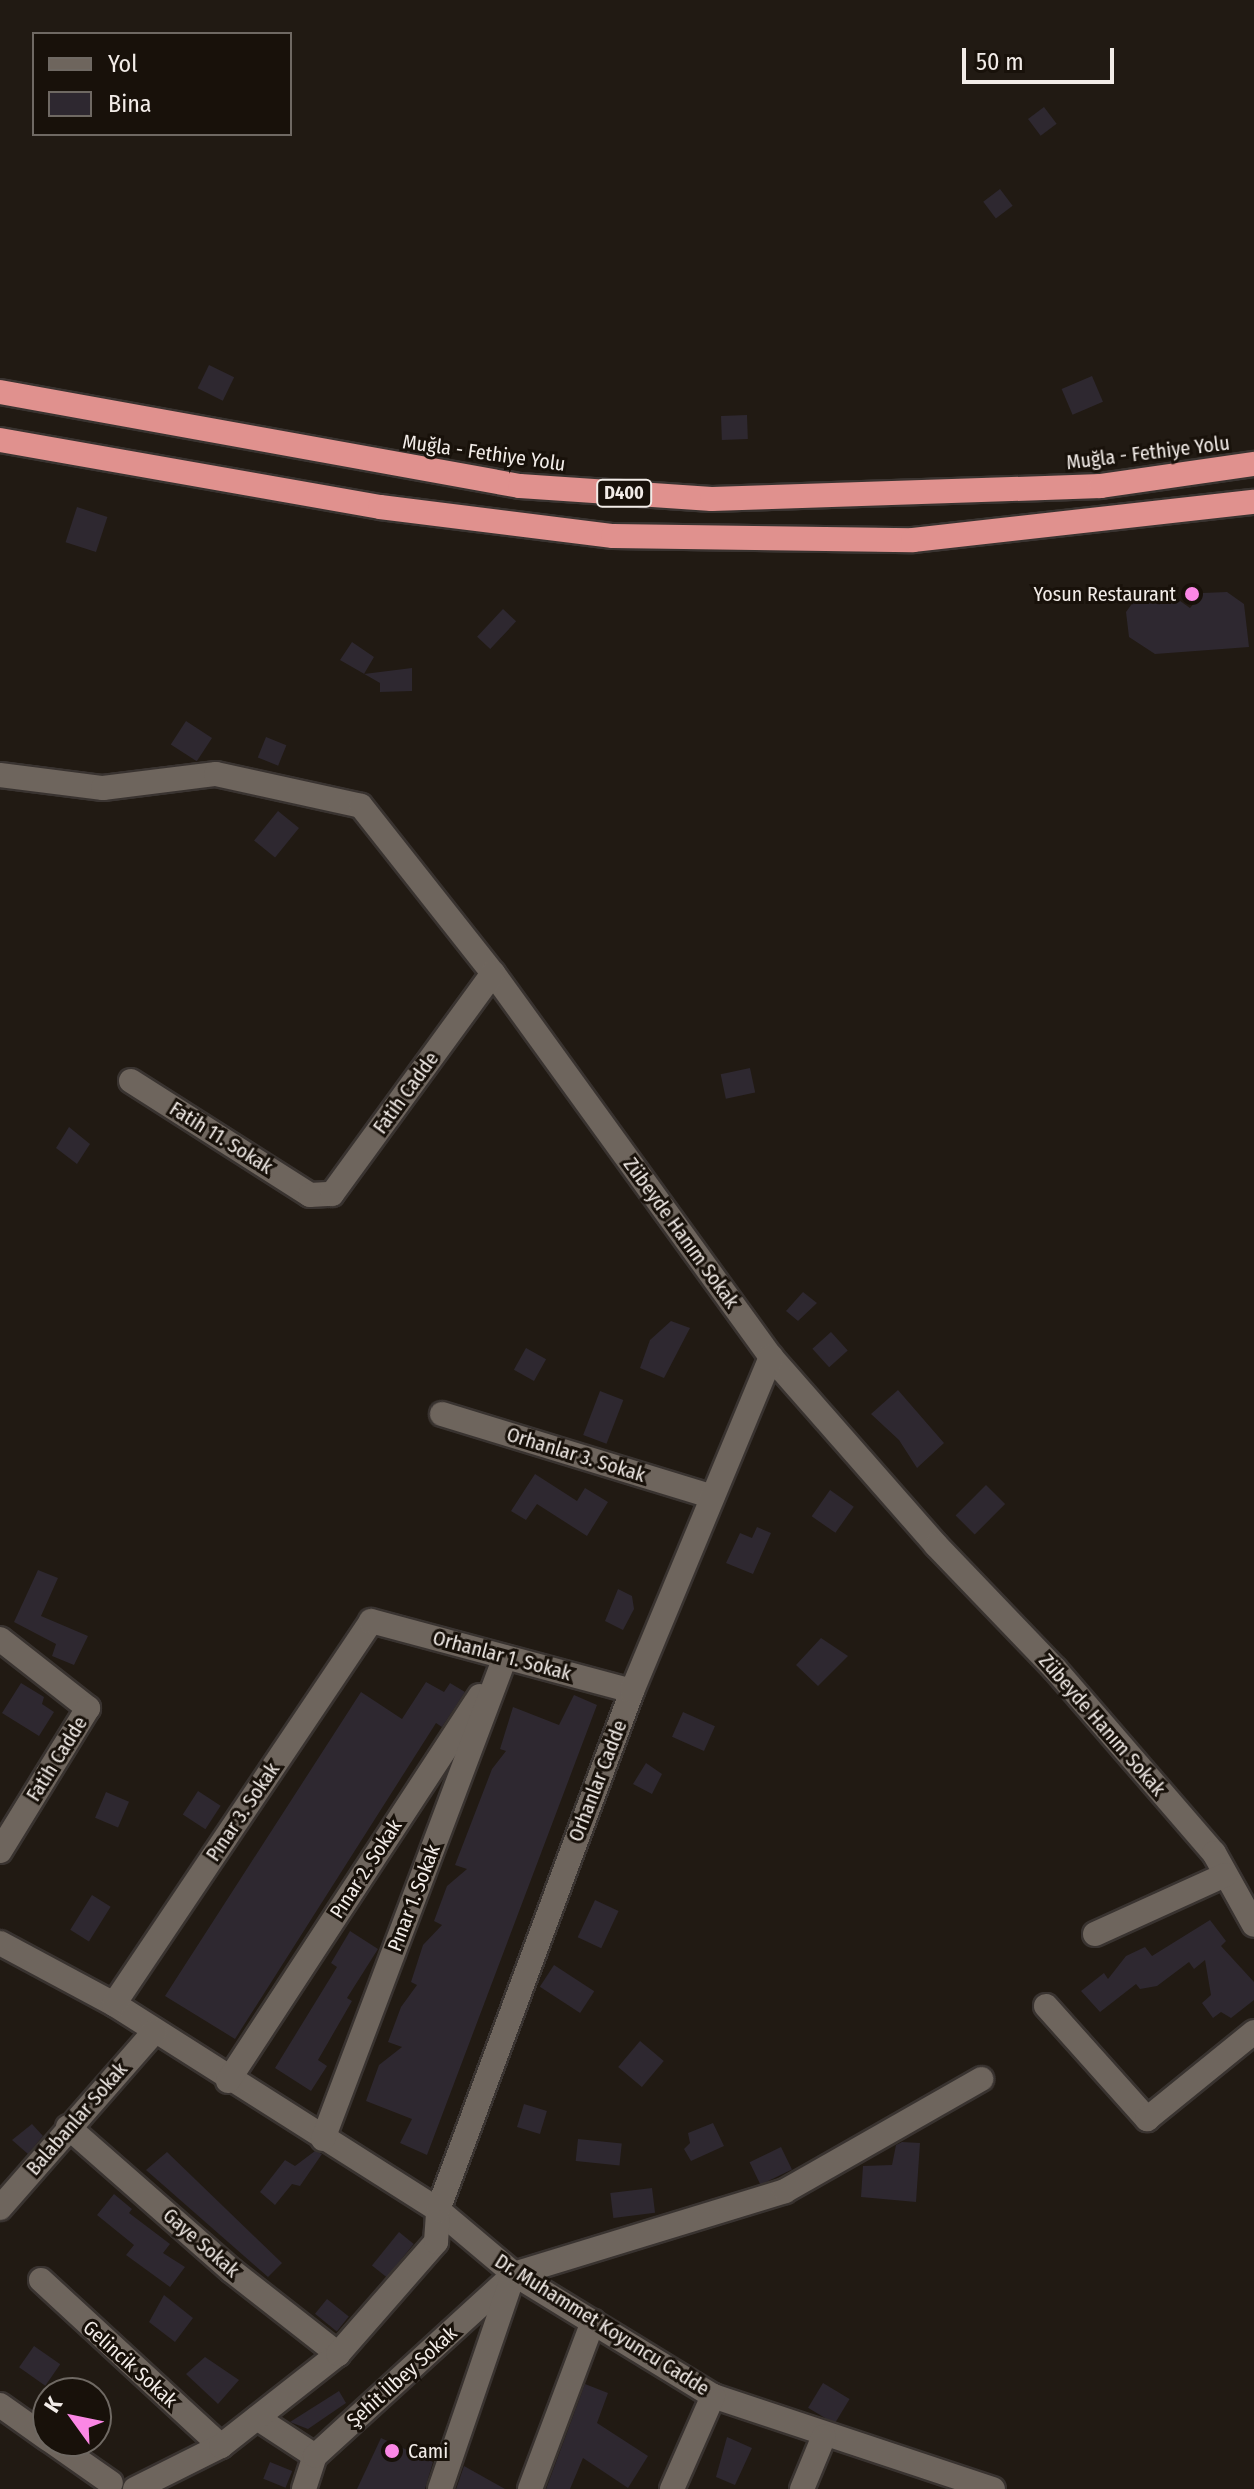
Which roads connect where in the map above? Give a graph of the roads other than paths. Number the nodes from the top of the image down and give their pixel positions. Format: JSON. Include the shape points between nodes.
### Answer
{"nodes":[{"id":1,"x":0,"y":392,"type":"edge"},
{"id":2,"x":0,"y":440,"type":"edge"},
{"id":3,"x":1254,"y":464,"type":"edge"},
{"id":4,"x":1254,"y":502,"type":"edge"},
{"id":5,"x":0,"y":775,"type":"edge"},
{"id":6,"x":493,"y":973,"type":"junction"},
{"id":7,"x":131,"y":1081,"type":"dead end"},
{"id":8,"x":310,"y":1195,"type":"joint"},
{"id":9,"x":771,"y":1357,"type":"junction"},
{"id":10,"x":442,"y":1414,"type":"dead end"},
{"id":11,"x":710,"y":1496,"type":"junction"},
{"id":12,"x":371,"y":1621,"type":"joint"},
{"id":13,"x":0,"y":1639,"type":"edge"},
{"id":14,"x":505,"y":1657,"type":"junction"},
{"id":15,"x":632,"y":1691,"type":"junction"},
{"id":16,"x":0,"y":1851,"type":"edge"},
{"id":17,"x":1225,"y":1875,"type":"junction"},
{"id":18,"x":1254,"y":1925,"type":"edge"},
{"id":19,"x":1095,"y":1934,"type":"dead end"},
{"id":20,"x":0,"y":1943,"type":"edge"},
{"id":21,"x":114,"y":2004,"type":"junction"},
{"id":22,"x":1046,"y":2006,"type":"dead end"},
{"id":23,"x":155,"y":2031,"type":"junction"},
{"id":24,"x":1254,"y":2032,"type":"edge"},
{"id":25,"x":981,"y":2079,"type":"dead end"},
{"id":26,"x":228,"y":2081,"type":"junction"},
{"id":27,"x":68,"y":2127,"type":"junction"},
{"id":28,"x":323,"y":2139,"type":"junction"},
{"id":29,"x":0,"y":2208,"type":"edge"},
{"id":30,"x":438,"y":2210,"type":"junction"},
{"id":31,"x":514,"y":2274,"type":"junction"},
{"id":32,"x":41,"y":2280,"type":"dead end"},
{"id":33,"x":593,"y":2321,"type":"junction"},
{"id":34,"x":338,"y":2354,"type":"junction"},
{"id":35,"x":713,"y":2396,"type":"junction"},
{"id":36,"x":0,"y":2405,"type":"edge"},
{"id":37,"x":257,"y":2418,"type":"junction"},
{"id":38,"x":32,"y":2427,"type":"edge"},
{"id":39,"x":824,"y":2436,"type":"junction"},
{"id":40,"x":221,"y":2446,"type":"junction"},
{"id":41,"x":315,"y":2456,"type":"junction"},
{"id":42,"x":71,"y":2457,"type":"edge"},
{"id":43,"x":951,"y":2483,"type":"edge"},
{"id":44,"x":109,"y":2487,"type":"edge"},
{"id":45,"x":135,"y":2489,"type":"edge"},
{"id":46,"x":304,"y":2489,"type":"edge"},
{"id":47,"x":440,"y":2489,"type":"edge"},
{"id":48,"x":530,"y":2489,"type":"edge"},
{"id":49,"x":672,"y":2489,"type":"edge"},
{"id":50,"x":802,"y":2489,"type":"edge"},
{"id":51,"x":993,"y":2489,"type":"edge"}],
"edges":[{"from":1,"to":3,"type":"highway","name":"Muğla - Fethiye Yolu","number":"D400","via":[[520,486],[712,499],[1101,486]]},
{"from":2,"to":4,"type":"highway","number":"D400","via":[[380,507],[613,536],[913,540]]},
{"from":5,"to":6,"type":"street","name":"Zübeyde Hanım Sokak","via":[[103,788],[216,774],[361,806]]},
{"from":6,"to":8,"type":"street","name":"Fatih Cadde","via":[[332,1194]]},
{"from":6,"to":9,"type":"street","name":"Zübeyde Hanım Sokak"},
{"from":7,"to":8,"type":"street","name":"Fatih 11. Sokak"},
{"from":9,"to":11,"type":"street","name":"Orhanlar Cadde"},
{"from":9,"to":17,"type":"street","name":"Zübeyde Hanım Sokak","via":[[936,1545],[1055,1669],[1214,1853]]},
{"from":10,"to":11,"type":"street","name":"Orhanlar 3. Sokak"},
{"from":11,"to":15,"type":"street","name":"Orhanlar Cadde"},
{"from":12,"to":14,"type":"street","name":"Orhanlar 1. Sokak"},
{"from":12,"to":21,"type":"street","name":"Pınar 3. Sokak"},
{"from":13,"to":16,"type":"street","name":"Fatih Cadde","via":[[88,1708]]},
{"from":14,"to":15,"type":"street","name":"Orhanlar 1. Sokak"},
{"from":14,"to":26,"type":"street","name":"Pınar 2. Sokak"},
{"from":14,"to":28,"type":"street","name":"Pınar 1. Sokak"},
{"from":15,"to":30,"type":"street","name":"Orhanlar Cadde"},
{"from":17,"to":18,"type":"street","name":"Zübeyde Hanım Sokak"},
{"from":17,"to":19,"type":"street"},
{"from":20,"to":21,"type":"street","name":"Dr. Muhammet Koyuncu Cadde"},
{"from":21,"to":23,"type":"street","name":"Dr. Muhammet Koyuncu Cadde"},
{"from":22,"to":24,"type":"street","via":[[1147,2119]]},
{"from":23,"to":26,"type":"street","name":"Dr. Muhammet Koyuncu Cadde"},
{"from":23,"to":27,"type":"street","name":"Balabanlar Sokak"},
{"from":25,"to":31,"type":"street","via":[[785,2191]]},
{"from":26,"to":28,"type":"street","name":"Dr. Muhammet Koyuncu Cadde"},
{"from":27,"to":29,"type":"street","name":"Balabanlar Sokak"},
{"from":27,"to":34,"type":"street","name":"Gaye Sokak","via":[[232,2271]]},
{"from":28,"to":30,"type":"street","name":"Dr. Muhammet Koyuncu Cadde"},
{"from":30,"to":31,"type":"street","name":"Dr. Muhammet Koyuncu Cadde"},
{"from":30,"to":34,"type":"street","name":"Orhanlar Cadde","via":[[436,2242]]},
{"from":31,"to":33,"type":"street","name":"Dr. Muhammet Koyuncu Cadde"},
{"from":31,"to":41,"type":"street","name":"Şehit İlbey Sokak"},
{"from":31,"to":47,"type":"street"},
{"from":32,"to":40,"type":"street","name":"Gelincik Sokak"},
{"from":33,"to":35,"type":"street","name":"Dr. Muhammet Koyuncu Cadde"},
{"from":33,"to":48,"type":"street"},
{"from":34,"to":37,"type":"street","name":"Orhanlar Cadde"},
{"from":35,"to":39,"type":"street","name":"Dr. Muhammet Koyuncu Cadde"},
{"from":35,"to":49,"type":"street"},
{"from":36,"to":38,"type":"street"},
{"from":37,"to":40,"type":"street","name":"Orhanlar Cadde"},
{"from":37,"to":41,"type":"street"},
{"from":39,"to":43,"type":"street","name":"Dr. Muhammet Koyuncu Cadde"},
{"from":39,"to":50,"type":"street"},
{"from":40,"to":45,"type":"street","name":"Orhanlar Cadde"},
{"from":41,"to":46,"type":"street","name":"Şehit İlbey Sokak"},
{"from":42,"to":44,"type":"street"},
{"from":43,"to":51,"type":"street","name":"Dr. Muhammet Koyuncu Cadde"}]}
